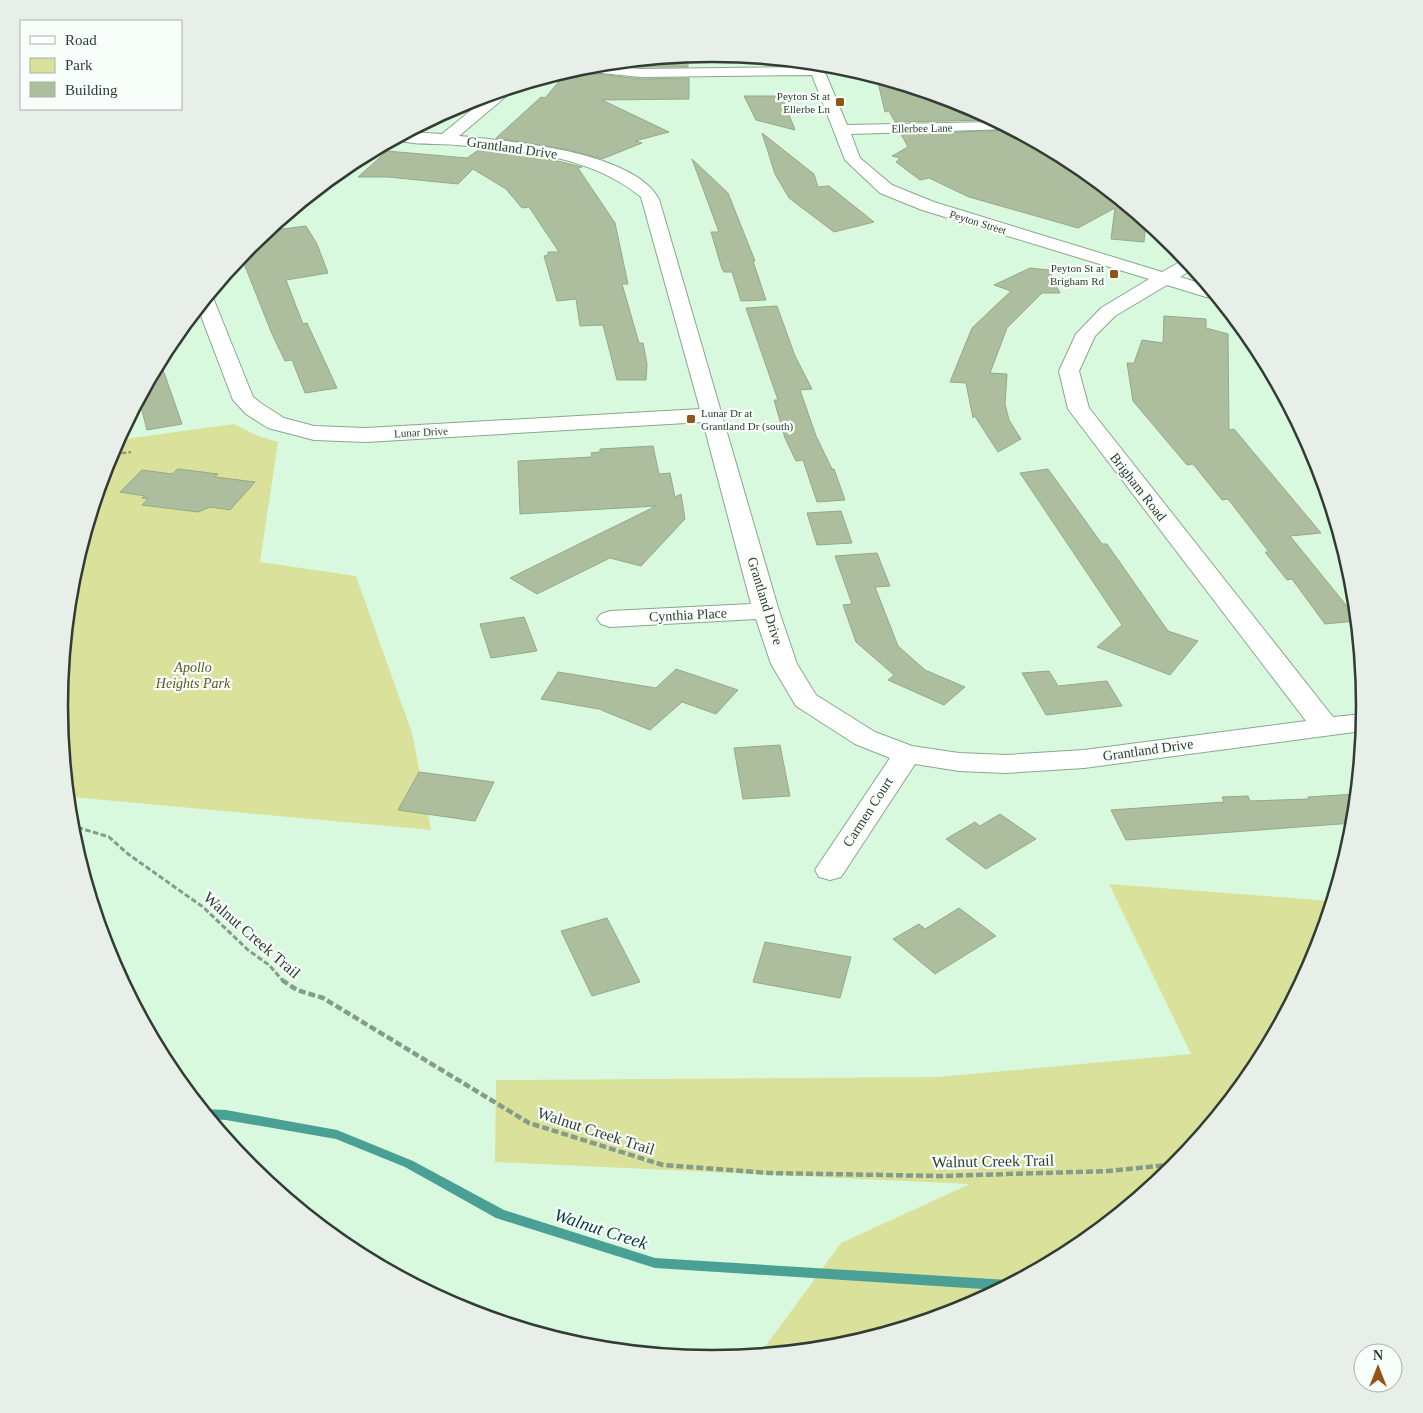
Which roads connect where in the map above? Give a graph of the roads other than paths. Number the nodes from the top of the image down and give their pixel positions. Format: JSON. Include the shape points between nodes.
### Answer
{"nodes":[{"id":1,"x":794,"y":68,"type":"edge"},
{"id":2,"x":611,"y":71,"type":"edge"},
{"id":3,"x":818,"y":72,"type":"edge"},
{"id":4,"x":490,"y":102,"type":"edge"},
{"id":5,"x":990,"y":126,"type":"edge"},
{"id":6,"x":841,"y":130,"type":"junction"},
{"id":7,"x":412,"y":137,"type":"edge"},
{"id":8,"x":445,"y":140,"type":"junction"},
{"id":9,"x":1182,"y":267,"type":"edge"},
{"id":10,"x":1164,"y":279,"type":"junction"},
{"id":11,"x":1202,"y":290,"type":"edge"},
{"id":12,"x":207,"y":306,"type":"edge"},
{"id":13,"x":713,"y":415,"type":"junction"},
{"id":14,"x":766,"y":611,"type":"junction"},
{"id":15,"x":610,"y":620,"type":"dead end"},
{"id":16,"x":1355,"y":723,"type":"edge"},
{"id":17,"x":1324,"y":725,"type":"junction"},
{"id":18,"x":907,"y":754,"type":"junction"},
{"id":19,"x":830,"y":870,"type":"dead end"}],
"edges":[{"from":1,"to":2,"type":"street","via":[[641,73]]},
{"from":3,"to":6,"type":"street","name":"Peyton Street"},
{"from":4,"to":8,"type":"street"},
{"from":5,"to":6,"type":"street","name":"Ellerbee Lane"},
{"from":6,"to":10,"type":"street","name":"Peyton Street","via":[[853,160],[886,189],[928,206]]},
{"from":7,"to":8,"type":"street","name":"Grantland Drive"},
{"from":8,"to":13,"type":"street","name":"Grantland Drive","via":[[542,150],[624,176],[647,192],[654,206]]},
{"from":9,"to":10,"type":"street","name":"Brigham Road"},
{"from":10,"to":11,"type":"street","name":"Peyton Street"},
{"from":10,"to":17,"type":"street","name":"Brigham Road","via":[[1108,312],[1086,334],[1069,371],[1079,409]]},
{"from":12,"to":13,"type":"street","name":"Lunar Drive","via":[[244,400],[268,419],[314,433],[366,435]]},
{"from":13,"to":14,"type":"street","name":"Grantland Drive"},
{"from":14,"to":15,"type":"street","name":"Cynthia Place"},
{"from":14,"to":18,"type":"street","name":"Grantland Drive","via":[[784,664],[806,700],[865,738]]},
{"from":16,"to":17,"type":"street","name":"Grantland Drive"},
{"from":17,"to":18,"type":"street","name":"Grantland Drive","via":[[1064,760],[1006,764],[959,762]]},
{"from":18,"to":19,"type":"street","name":"Carmen Court"}]}
